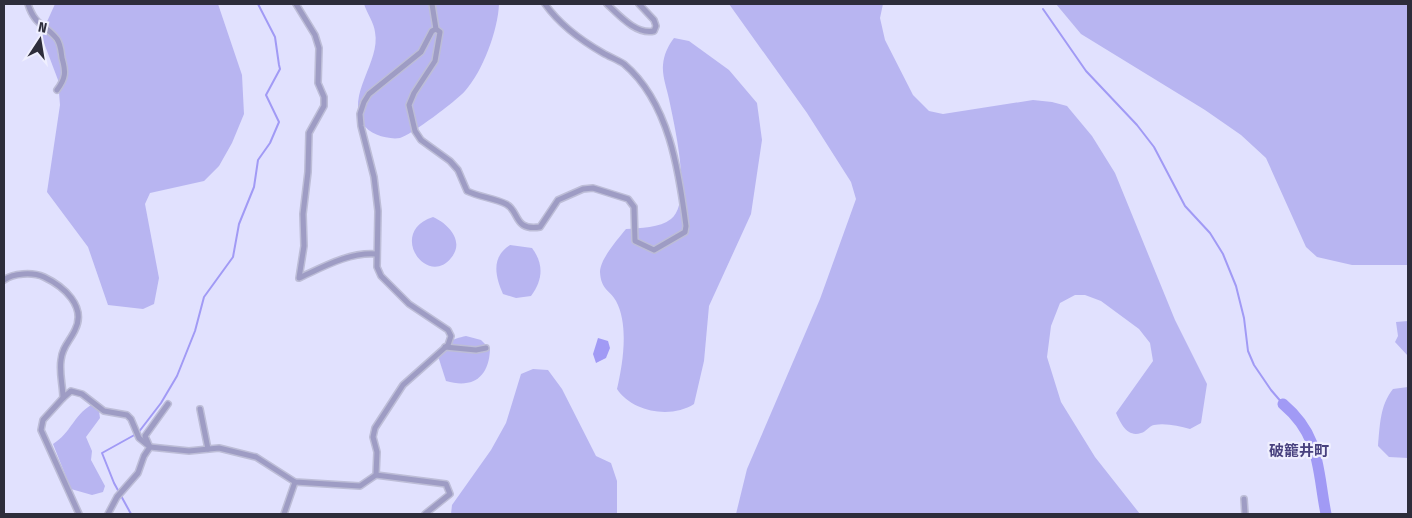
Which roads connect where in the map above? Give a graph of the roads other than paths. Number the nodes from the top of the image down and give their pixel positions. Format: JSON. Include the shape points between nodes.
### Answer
{"nodes":[{"id":1,"x":28,"y":4,"type":"edge"},
{"id":2,"x":296,"y":4,"type":"edge"},
{"id":3,"x":432,"y":4,"type":"edge"},
{"id":4,"x":546,"y":4,"type":"edge"},
{"id":5,"x":607,"y":4,"type":"edge"},
{"id":6,"x":639,"y":4,"type":"edge"},
{"id":7,"x":436,"y":29,"type":"junction"},
{"id":8,"x":57,"y":90,"type":"dead end"},
{"id":9,"x":376,"y":254,"type":"junction"},
{"id":10,"x":4,"y":280,"type":"edge"},
{"id":11,"x":445,"y":347,"type":"junction"},
{"id":12,"x":486,"y":348,"type":"dead end"},
{"id":13,"x":63,"y":398,"type":"junction"},
{"id":14,"x":168,"y":404,"type":"dead end"},
{"id":15,"x":200,"y":409,"type":"dead end"},
{"id":16,"x":149,"y":446,"type":"junction"},
{"id":17,"x":208,"y":449,"type":"junction"},
{"id":18,"x":376,"y":475,"type":"junction"},
{"id":19,"x":295,"y":482,"type":"junction"},
{"id":20,"x":1244,"y":499,"type":"dead end"},
{"id":21,"x":79,"y":514,"type":"edge"},
{"id":22,"x":108,"y":514,"type":"edge"},
{"id":23,"x":284,"y":514,"type":"edge"},
{"id":24,"x":425,"y":514,"type":"edge"},
{"id":25,"x":1245,"y":514,"type":"edge"}],
"edges":[{"from":1,"to":8,"type":"street","via":[[37,24],[60,46],[66,71]]},
{"from":2,"to":9,"type":"street","via":[[319,48],[318,83],[324,97],[324,106],[309,133],[302,214],[304,246],[299,278],[356,255]]},
{"from":3,"to":7,"type":"street"},
{"from":4,"to":7,"type":"street","via":[[564,26],[622,63],[656,106],[675,164],[686,226],[685,232],[654,250],[635,241],[634,207],[628,199],[610,192],[593,188],[572,193],[558,200],[540,227],[532,228],[522,225],[507,204],[466,191],[458,170],[421,140],[409,105],[435,61],[440,32]]},
{"from":5,"to":6,"type":"street","via":[[643,32],[654,31],[654,20]]},
{"from":7,"to":9,"type":"street","via":[[422,52],[364,102],[361,126],[374,177],[378,211]]},
{"from":9,"to":11,"type":"street","via":[[381,276],[390,286],[409,304],[448,330],[451,336]]},
{"from":10,"to":13,"type":"street","via":[[16,275],[40,275],[63,288],[76,307],[79,317],[76,330],[63,347],[60,362]]},
{"from":11,"to":12,"type":"street"},
{"from":11,"to":18,"type":"street","via":[[403,384],[375,428]]},
{"from":13,"to":16,"type":"street","via":[[72,391],[82,394],[104,412],[127,415],[139,438]]},
{"from":13,"to":21,"type":"street","via":[[43,420],[41,430]]},
{"from":14,"to":16,"type":"street","via":[[145,436]]},
{"from":15,"to":17,"type":"street"},
{"from":16,"to":17,"type":"street","via":[[189,451]]},
{"from":16,"to":22,"type":"street","via":[[138,473],[117,497]]},
{"from":17,"to":19,"type":"street","via":[[219,448],[256,457]]},
{"from":18,"to":19,"type":"street","via":[[360,486]]},
{"from":18,"to":24,"type":"street","via":[[446,484],[450,494]]},
{"from":19,"to":23,"type":"street"},
{"from":20,"to":25,"type":"street"}]}
